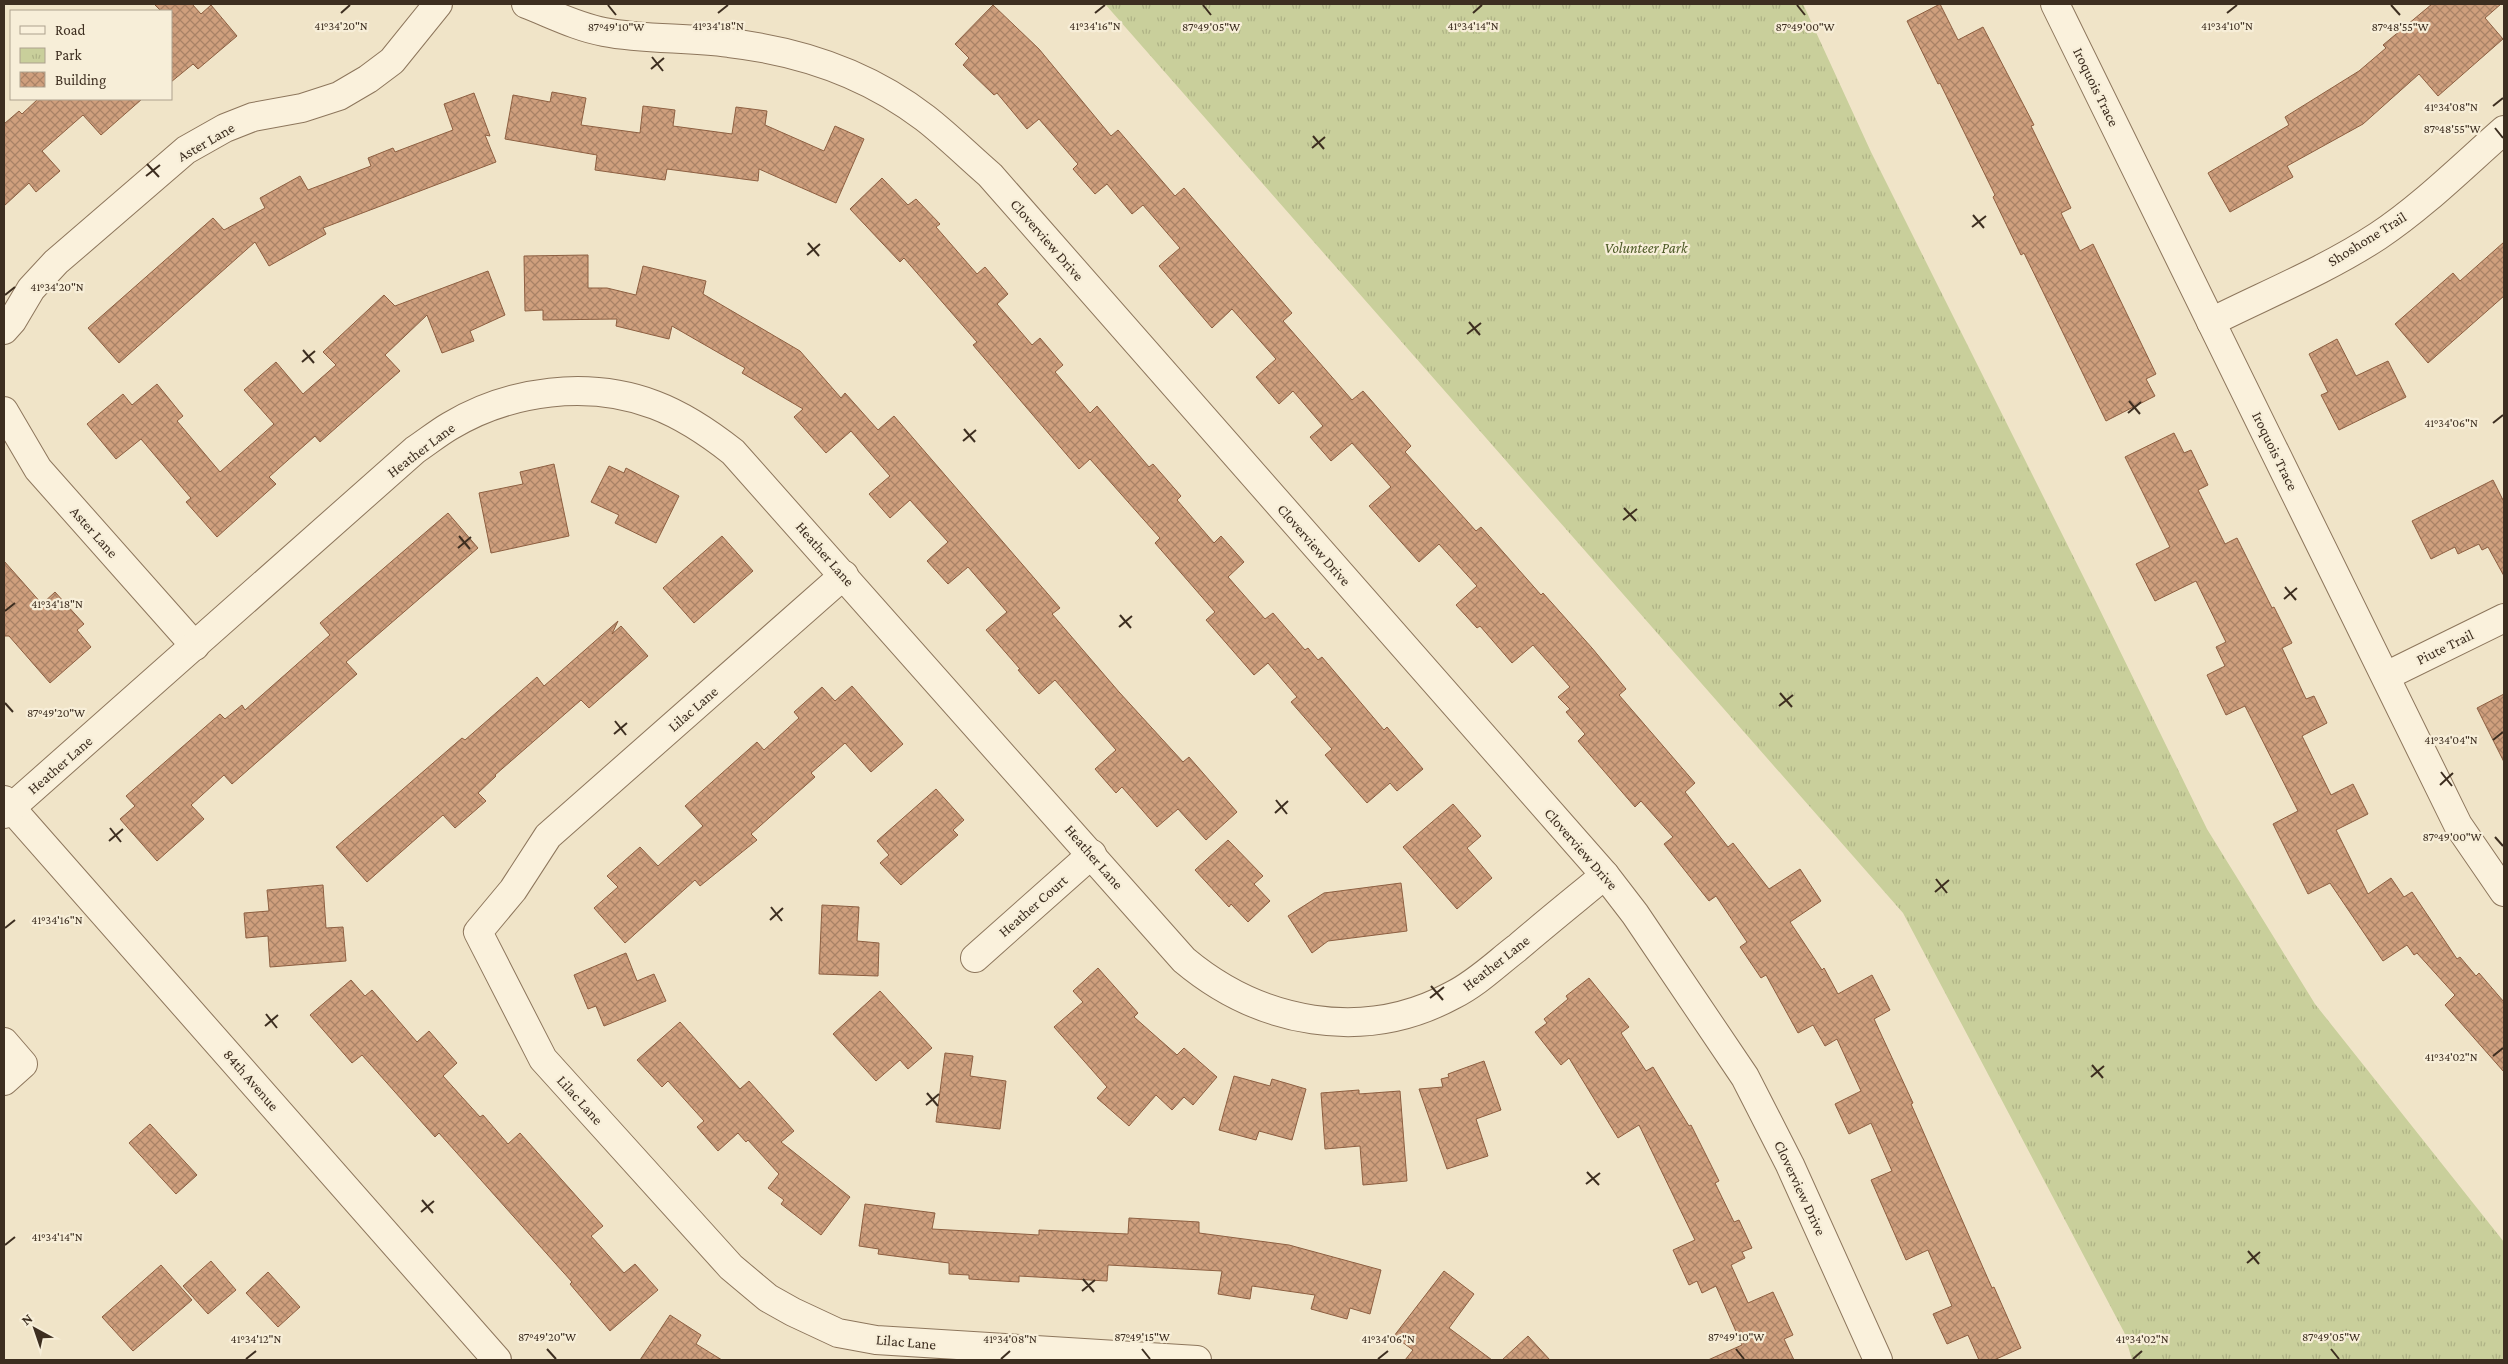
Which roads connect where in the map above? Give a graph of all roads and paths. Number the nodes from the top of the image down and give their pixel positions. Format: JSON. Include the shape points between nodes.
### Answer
{"nodes":[{"id":1,"x":438,"y":4,"type":"edge"},
{"id":2,"x":526,"y":4,"type":"edge"},
{"id":3,"x":2055,"y":4,"type":"edge"},
{"id":4,"x":2504,"y":130,"type":"edge"},
{"id":5,"x":2211,"y":322,"type":"junction"},
{"id":6,"x":4,"y":330,"type":"edge"},
{"id":7,"x":4,"y":411,"type":"edge"},
{"id":8,"x":844,"y":575,"type":"junction"},
{"id":9,"x":2504,"y":618,"type":"edge"},
{"id":10,"x":195,"y":646,"type":"junction"},
{"id":11,"x":2386,"y":676,"type":"junction"},
{"id":12,"x":6,"y":807,"type":"edge"},
{"id":13,"x":1092,"y":854,"type":"junction"},
{"id":14,"x":1605,"y":875,"type":"junction"},
{"id":15,"x":2504,"y":892,"type":"edge"},
{"id":16,"x":975,"y":958,"type":"dead end"},
{"id":17,"x":4,"y":1042,"type":"edge"},
{"id":18,"x":4,"y":1081,"type":"edge"},
{"id":19,"x":1116,"y":1358,"type":"edge"},
{"id":20,"x":497,"y":1360,"type":"edge"},
{"id":21,"x":1197,"y":1360,"type":"edge"},
{"id":22,"x":1878,"y":1360,"type":"edge"}],
"edges":[{"from":1,"to":6,"type":"street","name":"Aster Lane","via":[[392,61],[339,96],[302,108],[252,118],[186,150],[56,262],[30,289]]},
{"from":2,"to":14,"type":"street","name":"Cloverview Drive","via":[[603,32],[728,42],[815,61],[879,88],[924,117],[990,175]]},
{"from":3,"to":5,"type":"street","name":"Iroquois Trace"},
{"from":4,"to":5,"type":"street","name":"Shoshone Trail","via":[[2379,235],[2347,255]]},
{"from":5,"to":11,"type":"street","name":"Iroquois Trace"},
{"from":7,"to":10,"type":"street","name":"Aster Lane","via":[[38,469]]},
{"from":8,"to":10,"type":"street","name":"Heather Lane","via":[[751,469],[705,431],[656,405],[629,396],[567,391],[518,397],[449,426],[416,450]]},
{"from":8,"to":13,"type":"street","name":"Heather Lane"},
{"from":8,"to":19,"type":"street","name":"Lilac Lane","via":[[548,836],[513,890],[478,932],[543,1059],[731,1267],[768,1298],[838,1333],[876,1340]]},
{"from":9,"to":11,"type":"street","name":"Piute Trail"},
{"from":10,"to":12,"type":"street","name":"Heather Lane"},
{"from":11,"to":15,"type":"street","name":"Iroquois Trace","via":[[2458,824]]},
{"from":12,"to":20,"type":"street","name":"84th Avenue"},
{"from":13,"to":14,"type":"street","name":"Heather Lane","via":[[1184,960],[1204,977],[1264,1009],[1325,1021],[1391,1018],[1453,996],[1478,980]]},
{"from":13,"to":16,"type":"street","name":"Heather Court"},
{"from":14,"to":22,"type":"street","name":"Cloverview Drive","via":[[1745,1077],[1790,1165]]},
{"from":17,"to":18,"type":"street","via":[[23,1064]]},
{"from":19,"to":21,"type":"street","name":"Lilac Lane"}]}
